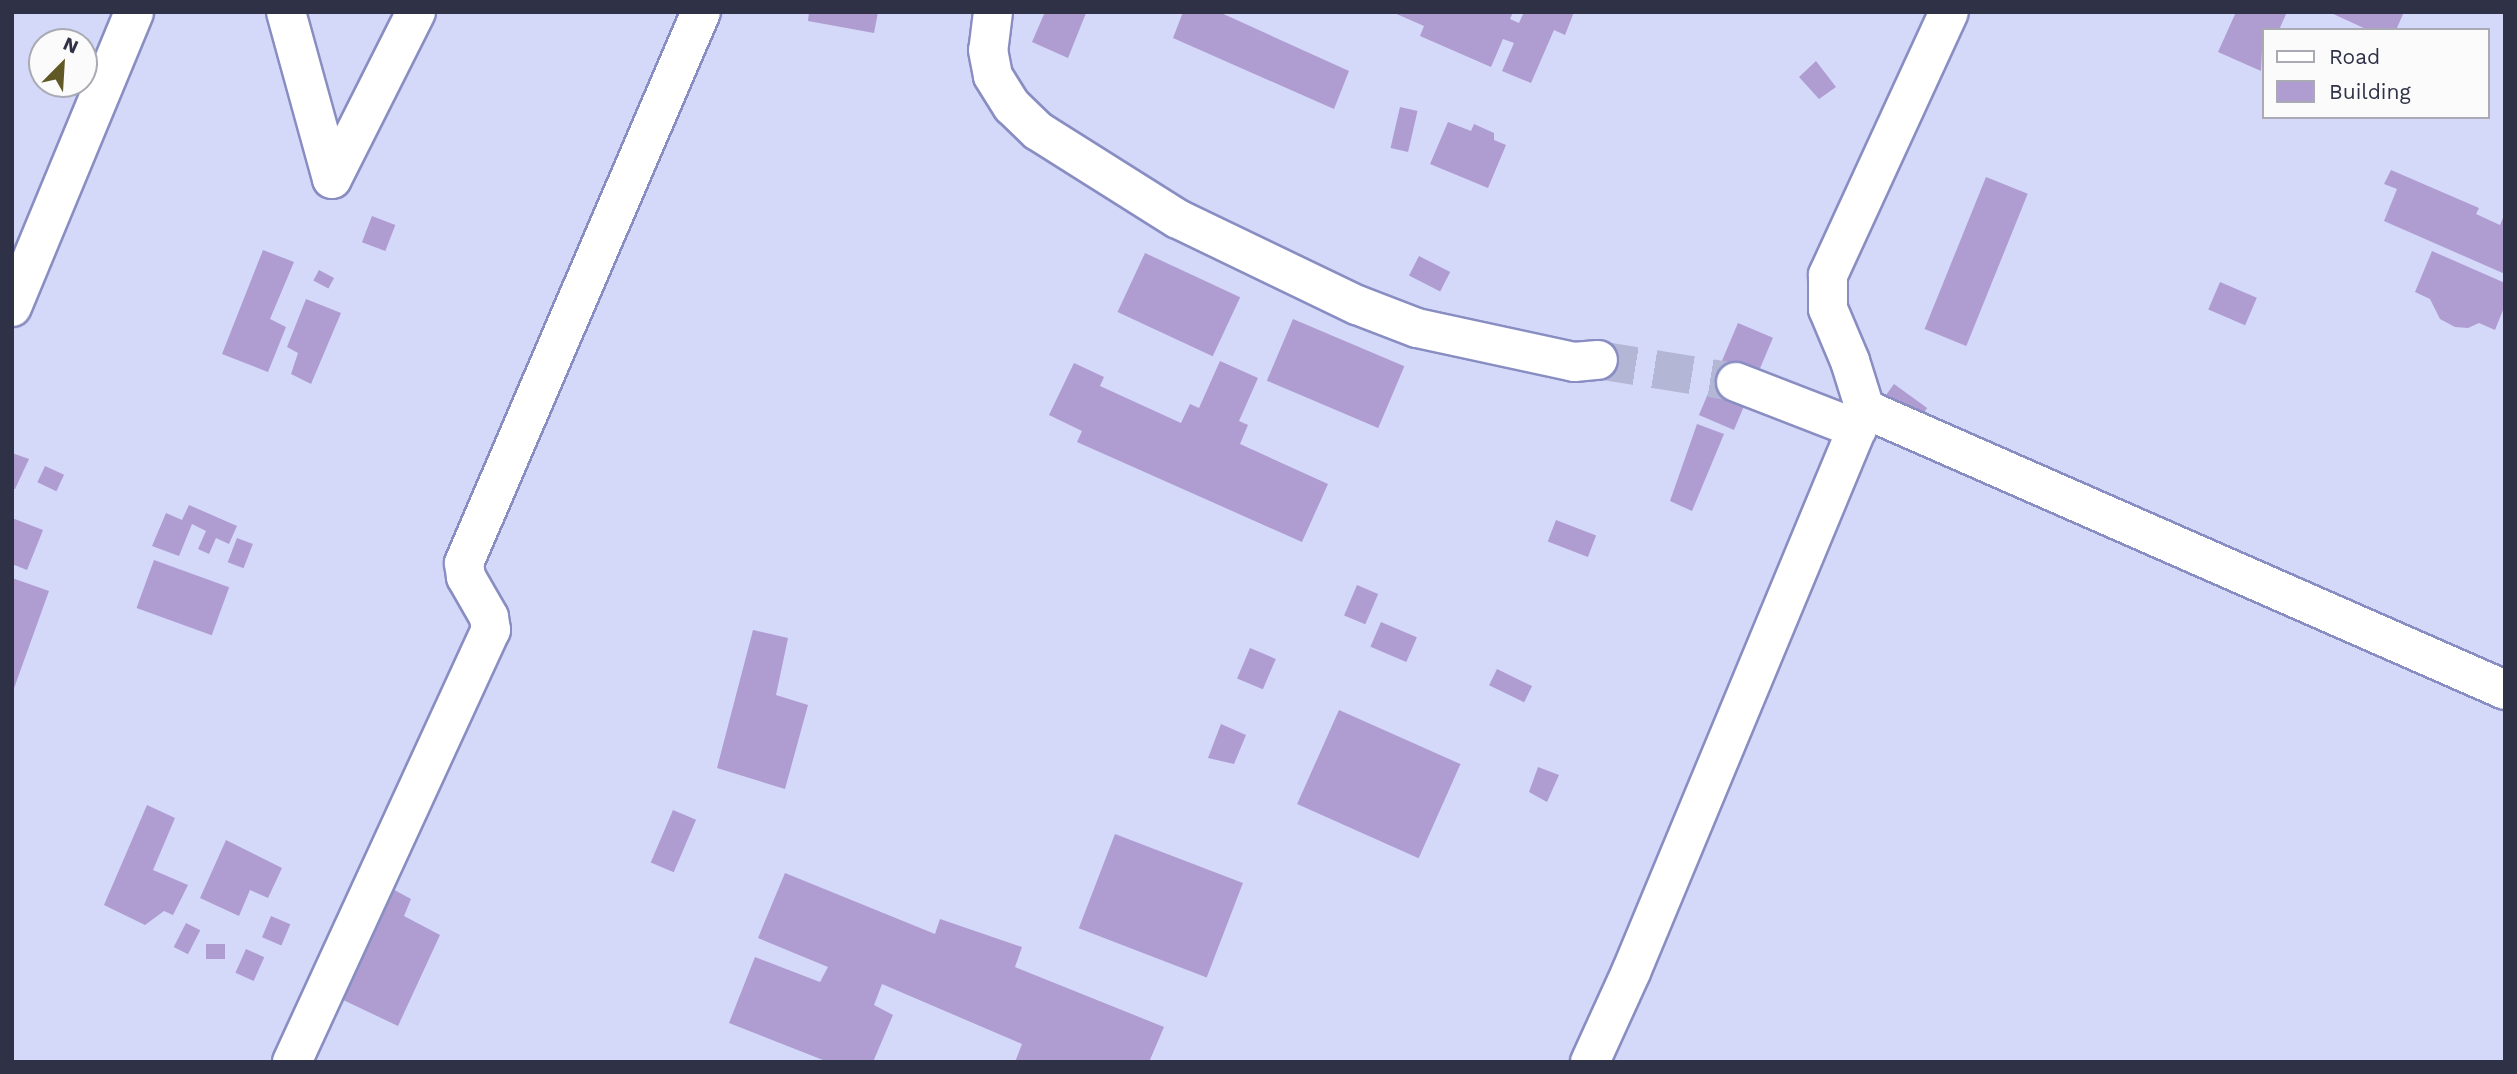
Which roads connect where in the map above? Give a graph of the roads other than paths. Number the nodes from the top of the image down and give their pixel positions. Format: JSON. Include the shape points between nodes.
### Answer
{"nodes":[{"id":1,"x":134,"y":12,"type":"edge"},
{"id":2,"x":286,"y":12,"type":"edge"},
{"id":3,"x":416,"y":12,"type":"edge"},
{"id":4,"x":701,"y":12,"type":"edge"},
{"id":5,"x":993,"y":12,"type":"edge"},
{"id":6,"x":1949,"y":12,"type":"edge"},
{"id":7,"x":12,"y":307,"type":"edge"},
{"id":8,"x":1598,"y":360,"type":"tunnel mouth"},
{"id":9,"x":1736,"y":382,"type":"tunnel mouth"},
{"id":10,"x":1861,"y":419,"type":"junction"},
{"id":11,"x":2505,"y":690,"type":"edge"},
{"id":12,"x":292,"y":1062,"type":"edge"},
{"id":13,"x":1590,"y":1062,"type":"edge"}],
"edges":[{"from":1,"to":7,"type":"street"},
{"from":2,"to":3,"type":"street","via":[[332,179]]},
{"from":4,"to":12,"type":"street","via":[[464,563],[491,630]]},
{"from":5,"to":8,"type":"street","via":[[988,50],[993,76],[1012,106],[1038,131],[1178,219],[1313,285],[1418,328],[1574,362]]},
{"from":6,"to":10,"type":"street","via":[[1828,275],[1828,309],[1850,360]]},
{"from":9,"to":10,"type":"street"},
{"from":10,"to":11,"type":"street"},
{"from":10,"to":13,"type":"street"}]}
